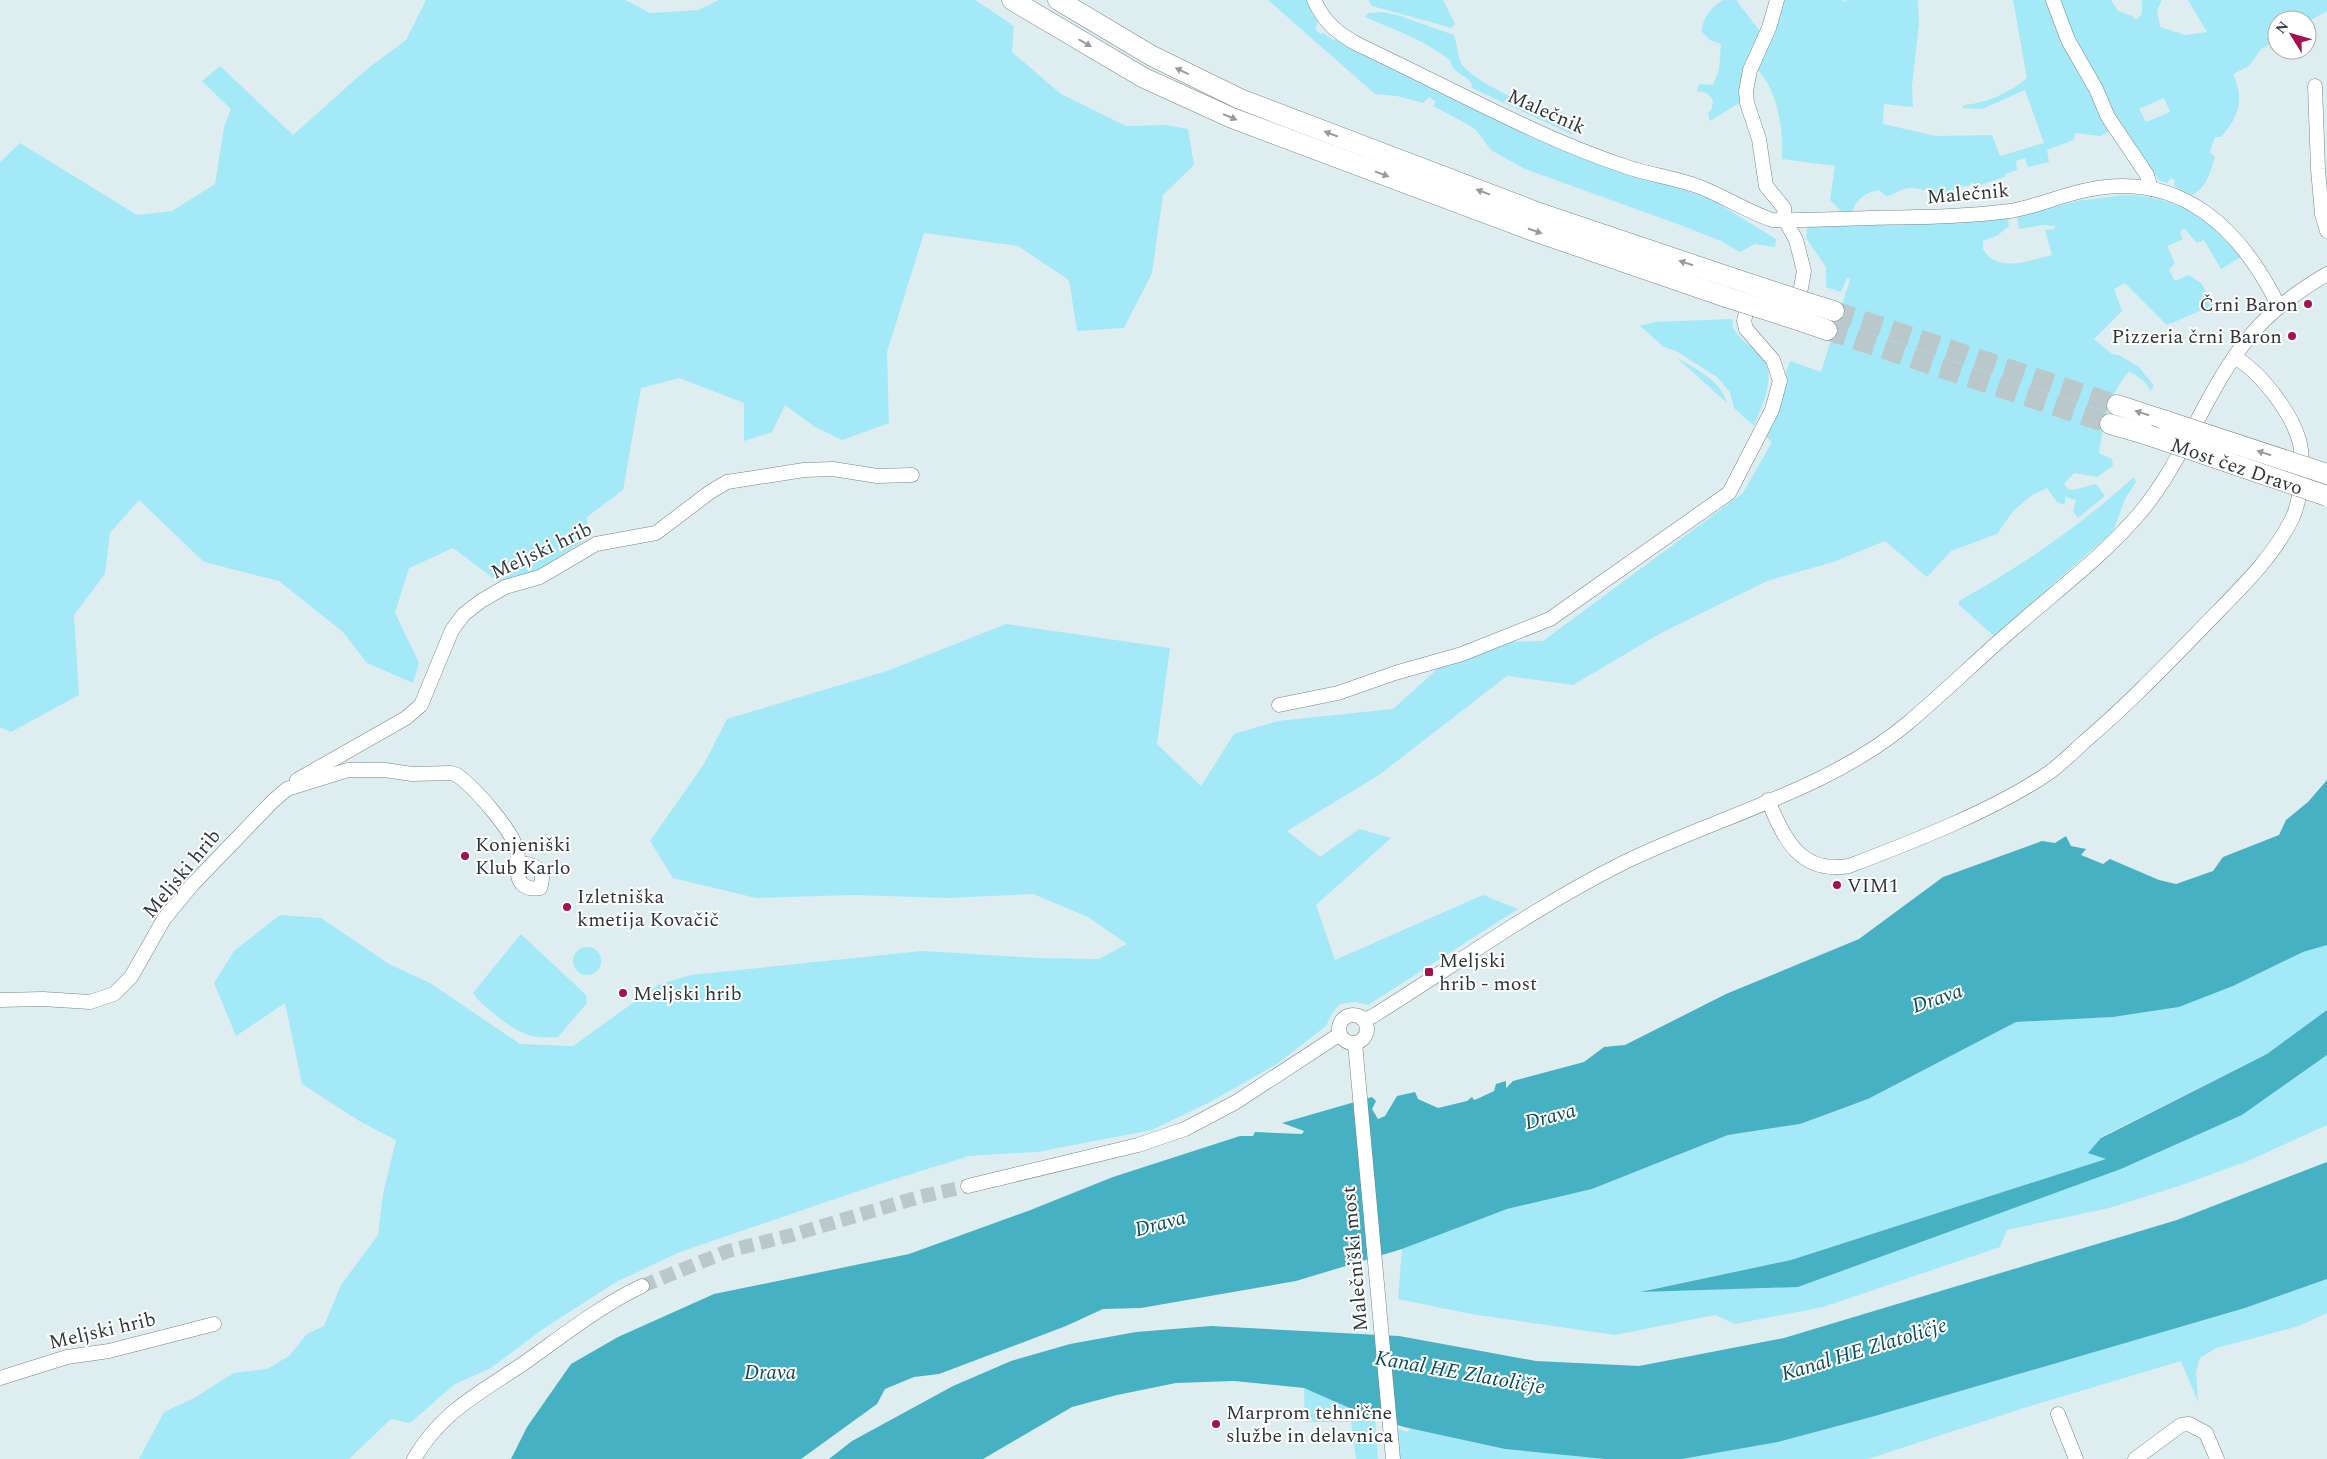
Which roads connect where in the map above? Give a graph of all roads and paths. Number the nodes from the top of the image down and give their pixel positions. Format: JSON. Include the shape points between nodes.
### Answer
{"nodes":[{"id":1,"x":1012,"y":0,"type":"edge"},
{"id":2,"x":1314,"y":0,"type":"edge"},
{"id":3,"x":1776,"y":0,"type":"edge"},
{"id":4,"x":2053,"y":0,"type":"edge"},
{"id":5,"x":1060,"y":1,"type":"edge"},
{"id":6,"x":2327,"y":105,"type":"edge"},
{"id":7,"x":2151,"y":189,"type":"junction"},
{"id":8,"x":1785,"y":220,"type":"junction"},
{"id":9,"x":2327,"y":231,"type":"edge"},
{"id":10,"x":2327,"y":274,"type":"edge"},
{"id":11,"x":2279,"y":307,"type":"junction"},
{"id":12,"x":1834,"y":311,"type":"tunnel mouth"},
{"id":13,"x":1807,"y":313,"type":"junction"},
{"id":14,"x":1827,"y":330,"type":"tunnel mouth"},
{"id":15,"x":2234,"y":357,"type":"junction"},
{"id":16,"x":2117,"y":405,"type":"tunnel mouth"},
{"id":17,"x":2110,"y":424,"type":"tunnel mouth"},
{"id":18,"x":2327,"y":474,"type":"edge"},
{"id":19,"x":912,"y":476,"type":"dead end"},
{"id":20,"x":2327,"y":496,"type":"edge"},
{"id":21,"x":1279,"y":705,"type":"dead end"},
{"id":22,"x":287,"y":789,"type":"junction"},
{"id":23,"x":1768,"y":800,"type":"junction"},
{"id":24,"x":518,"y":862,"type":"dead end"},
{"id":25,"x":0,"y":1000,"type":"edge"},
{"id":26,"x":1363,"y":1020,"type":"junction"},
{"id":27,"x":1340,"y":1034,"type":"junction"},
{"id":28,"x":1355,"y":1043,"type":"junction"},
{"id":29,"x":968,"y":1186,"type":"tunnel mouth"},
{"id":30,"x":642,"y":1286,"type":"tunnel mouth"},
{"id":31,"x":214,"y":1324,"type":"dead end"},
{"id":32,"x":0,"y":1378,"type":"edge"},
{"id":33,"x":2058,"y":1414,"type":"dead end"},
{"id":34,"x":1392,"y":1458,"type":"edge"},
{"id":35,"x":414,"y":1459,"type":"edge"},
{"id":36,"x":2076,"y":1459,"type":"edge"},
{"id":37,"x":2135,"y":1459,"type":"edge"},
{"id":38,"x":2217,"y":1459,"type":"edge"}],
"edges":[{"from":1,"to":13,"type":"highway","one_way":true,"bridge":true,"via":[[1144,78],[1232,118],[1531,230],[1726,297]]},
{"from":2,"to":8,"type":"street","name":"Malečnik","via":[[1332,28],[1351,41],[1543,133],[1627,167],[1712,192],[1749,212],[1772,220]]},
{"from":3,"to":8,"type":"street","via":[[1769,28],[1750,70],[1746,91],[1759,139],[1766,186],[1784,208]]},
{"from":4,"to":7,"type":"street","via":[[2068,40],[2108,117],[2147,175]]},
{"from":13,"to":5,"type":"highway","one_way":true,"bridge":true,"via":[[1732,278],[1539,213],[1240,98],[1152,56]]},
{"from":6,"to":9,"type":"street","via":[[2314,86],[2322,214]]},
{"from":7,"to":8,"type":"street","name":"Malečnik","via":[[2114,186],[2012,210],[1979,214]]},
{"from":7,"to":11,"type":"street","name":"Malečnik","via":[[2180,198],[2221,224],[2256,267]]},
{"from":8,"to":21,"type":"street","via":[[1796,240],[1804,271],[1801,288],[1794,297],[1786,300],[1759,293],[1752,294],[1748,301],[1744,321],[1746,329],[1773,360],[1780,381],[1772,410],[1729,493],[1550,619],[1462,654],[1338,693]]},
{"from":10,"to":11,"type":"street"},
{"from":11,"to":15,"type":"street"},
{"from":12,"to":13,"type":"highway"},
{"from":13,"to":14,"type":"highway"},
{"from":15,"to":23,"type":"street","via":[[2173,468],[2137,517],[2103,550],[1909,723],[1872,751],[1832,773]]},
{"from":15,"to":23,"type":"street","via":[[2254,372],[2272,392],[2300,440],[2302,474],[2293,517],[2276,547],[2253,575],[2126,706],[2050,772],[1992,804],[1849,866],[1834,868],[1808,861],[1784,834]]},
{"from":18,"to":16,"type":"highway","name":"Most čez Dravo","one_way":true,"bridge":true},
{"from":17,"to":20,"type":"highway","name":"Most čez Dravo","bridge":true},
{"from":19,"to":22,"type":"street","name":"Meljski hrib","via":[[877,476],[833,469],[804,470],[727,482],[656,533],[596,544],[540,577],[504,587],[464,614],[452,630],[421,705],[406,718],[300,777]]},
{"from":22,"to":24,"type":"street","name":"Meljski hrib","via":[[348,770],[412,774],[451,772],[467,782],[490,806],[517,849]]},
{"from":22,"to":25,"type":"street","name":"Meljski hrib","via":[[254,818],[192,885],[164,919],[131,977],[114,994],[90,1002]]},
{"from":23,"to":26,"type":"street","via":[[1674,839],[1571,891]]},
{"from":26,"to":27,"type":"street","via":[[1347,1017],[1340,1024]]},
{"from":26,"to":28,"type":"street","via":[[1366,1035]]},
{"from":27,"to":28,"type":"street","via":[[1343,1039]]},
{"from":27,"to":29,"type":"street","via":[[1236,1102],[1185,1129],[1138,1145]]},
{"from":28,"to":34,"type":"street","name":"Malečniški most"},
{"from":30,"to":35,"type":"street","via":[[598,1310],[446,1416],[422,1444]]},
{"from":31,"to":32,"type":"street","name":"Meljski hrib","via":[[109,1351],[67,1357]]},
{"from":33,"to":36,"type":"street"},
{"from":37,"to":38,"type":"street","via":[[2181,1425],[2189,1424],[2206,1433]]}]}
